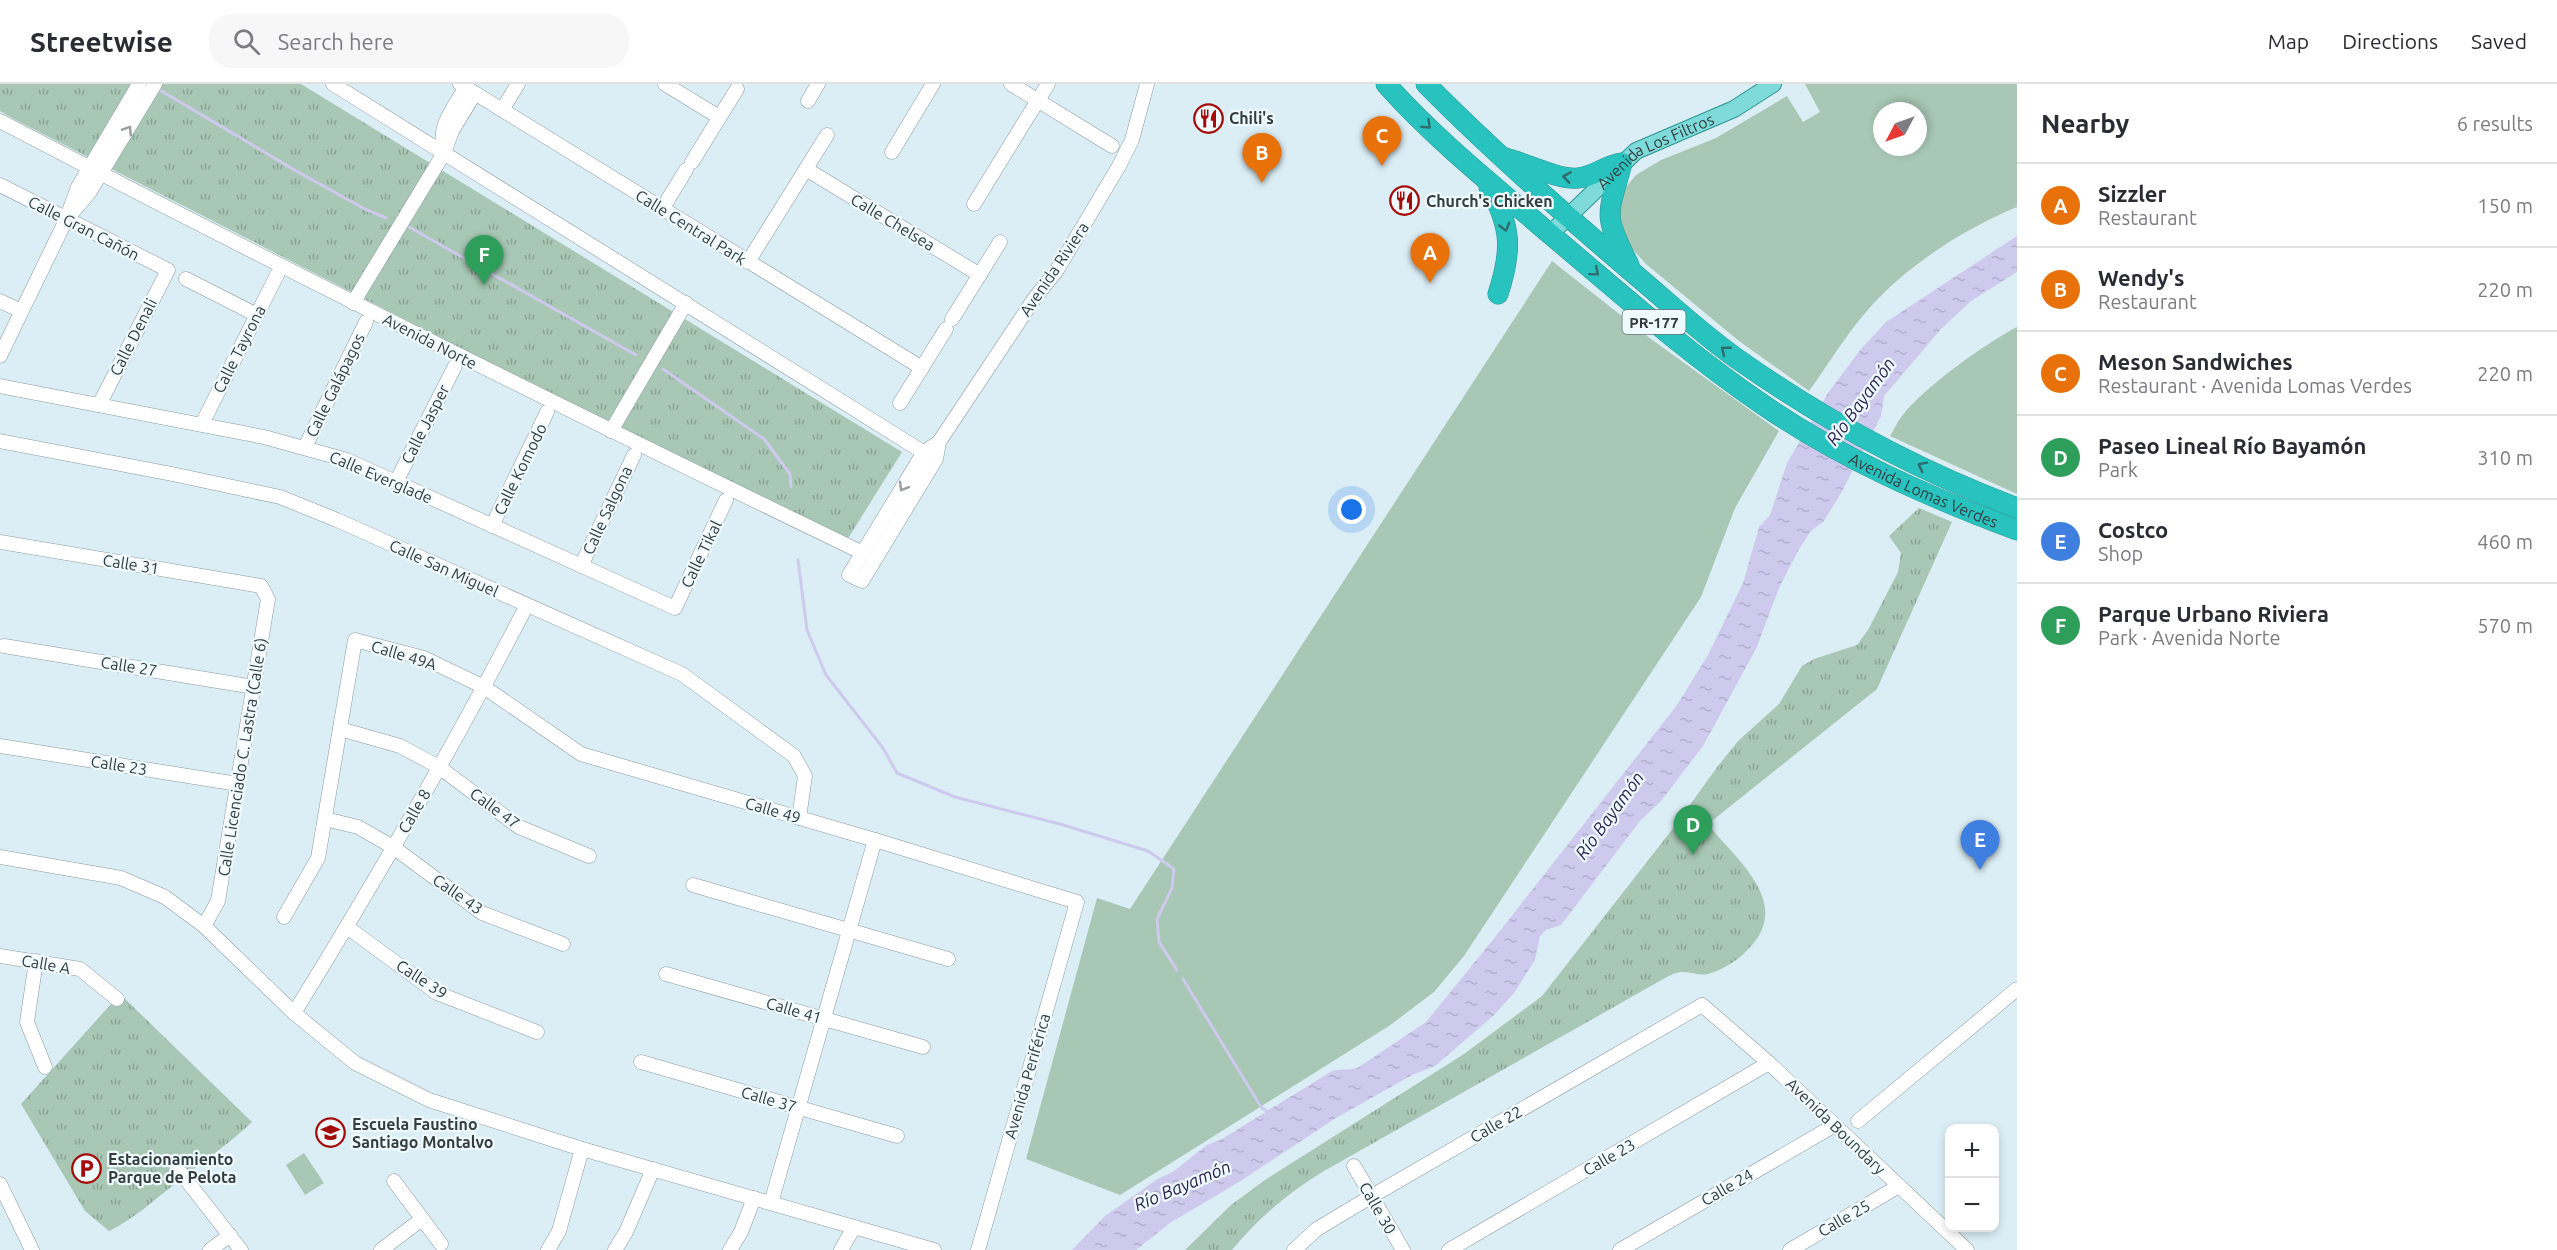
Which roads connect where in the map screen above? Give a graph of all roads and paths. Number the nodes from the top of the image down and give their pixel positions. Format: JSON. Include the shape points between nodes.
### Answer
{"nodes":[{"id":1,"x":139,"y":84,"type":"edge"},
{"id":2,"x":155,"y":84,"type":"edge"},
{"id":3,"x":333,"y":84,"type":"edge"},
{"id":4,"x":518,"y":84,"type":"edge"},
{"id":5,"x":665,"y":84,"type":"edge"},
{"id":6,"x":818,"y":84,"type":"edge"},
{"id":7,"x":933,"y":84,"type":"edge"},
{"id":8,"x":1011,"y":84,"type":"edge"},
{"id":9,"x":1048,"y":84,"type":"edge"},
{"id":10,"x":1147,"y":84,"type":"edge"},
{"id":11,"x":1386,"y":84,"type":"edge"},
{"id":12,"x":1426,"y":84,"type":"edge"},
{"id":13,"x":1773,"y":84,"type":"edge"},
{"id":14,"x":737,"y":89,"type":"dead end"},
{"id":15,"x":471,"y":91,"type":"edge"},
{"id":16,"x":1038,"y":100,"type":"junction"},
{"id":17,"x":808,"y":101,"type":"dead end"},
{"id":18,"x":502,"y":110,"type":"junction"},
{"id":19,"x":719,"y":117,"type":"junction"},
{"id":20,"x":0,"y":121,"type":"edge"},
{"id":21,"x":827,"y":135,"type":"dead end"},
{"id":22,"x":1112,"y":146,"type":"dead end"},
{"id":23,"x":892,"y":152,"type":"dead end"},
{"id":24,"x":444,"y":153,"type":"junction"},
{"id":25,"x":1501,"y":156,"type":"junction"},
{"id":26,"x":1622,"y":163,"type":"junction"},
{"id":27,"x":806,"y":169,"type":"junction"},
{"id":28,"x":94,"y":171,"type":"junction"},
{"id":29,"x":1481,"y":174,"type":"junction"},
{"id":30,"x":0,"y":186,"type":"edge"},
{"id":31,"x":974,"y":204,"type":"dead end"},
{"id":32,"x":662,"y":209,"type":"junction"},
{"id":33,"x":1567,"y":218,"type":"junction"},
{"id":34,"x":66,"y":220,"type":"junction"},
{"id":35,"x":1550,"y":234,"type":"junction"},
{"id":36,"x":1000,"y":242,"type":"dead end"},
{"id":37,"x":748,"y":262,"type":"junction"},
{"id":38,"x":168,"y":270,"type":"joint"},
{"id":39,"x":1633,"y":273,"type":"junction"},
{"id":40,"x":278,"y":275,"type":"dead end"},
{"id":41,"x":980,"y":275,"type":"junction"},
{"id":42,"x":186,"y":279,"type":"dead end"},
{"id":43,"x":1498,"y":294,"type":"dead end"},
{"id":44,"x":0,"y":301,"type":"edge"},
{"id":45,"x":353,"y":303,"type":"junction"},
{"id":46,"x":686,"y":303,"type":"junction"},
{"id":47,"x":21,"y":311,"type":"junction"},
{"id":48,"x":257,"y":315,"type":"junction"},
{"id":49,"x":366,"y":322,"type":"dead end"},
{"id":50,"x":0,"y":356,"type":"edge"},
{"id":51,"x":455,"y":366,"type":"dead end"},
{"id":52,"x":922,"y":368,"type":"junction"},
{"id":53,"x":0,"y":386,"type":"edge"},
{"id":54,"x":900,"y":403,"type":"dead end"},
{"id":55,"x":99,"y":405,"type":"junction"},
{"id":56,"x":547,"y":412,"type":"dead end"},
{"id":57,"x":202,"y":424,"type":"junction"},
{"id":58,"x":611,"y":431,"type":"junction"},
{"id":59,"x":0,"y":441,"type":"edge"},
{"id":60,"x":305,"y":447,"type":"junction"},
{"id":61,"x":634,"y":454,"type":"dead end"},
{"id":62,"x":930,"y":456,"type":"junction"},
{"id":63,"x":396,"y":482,"type":"junction"},
{"id":64,"x":726,"y":500,"type":"dead end"},
{"id":65,"x":2017,"y":508,"type":"edge"},
{"id":66,"x":492,"y":526,"type":"junction"},
{"id":67,"x":2017,"y":530,"type":"edge"},
{"id":68,"x":0,"y":542,"type":"edge"},
{"id":69,"x":863,"y":553,"type":"junction"},
{"id":70,"x":581,"y":566,"type":"junction"},
{"id":71,"x":261,"y":586,"type":"joint"},
{"id":72,"x":527,"y":605,"type":"junction"},
{"id":73,"x":675,"y":608,"type":"joint"},
{"id":74,"x":4,"y":646,"type":"dead end"},
{"id":75,"x":254,"y":687,"type":"junction"},
{"id":76,"x":484,"y":687,"type":"junction"},
{"id":77,"x":340,"y":729,"type":"junction"},
{"id":78,"x":0,"y":746,"type":"edge"},
{"id":79,"x":439,"y":767,"type":"junction"},
{"id":80,"x":238,"y":784,"type":"junction"},
{"id":81,"x":799,"y":818,"type":"junction"},
{"id":82,"x":325,"y":819,"type":"junction"},
{"id":83,"x":875,"y":840,"type":"junction"},
{"id":84,"x":393,"y":847,"type":"junction"},
{"id":85,"x":589,"y":856,"type":"dead end"},
{"id":86,"x":0,"y":857,"type":"edge"},
{"id":87,"x":693,"y":885,"type":"dead end"},
{"id":88,"x":1077,"y":902,"type":"joint"},
{"id":89,"x":284,"y":917,"type":"dead end"},
{"id":90,"x":204,"y":926,"type":"junction"},
{"id":91,"x":347,"y":927,"type":"junction"},
{"id":92,"x":850,"y":930,"type":"junction"},
{"id":93,"x":563,"y":944,"type":"dead end"},
{"id":94,"x":0,"y":956,"type":"edge"},
{"id":95,"x":948,"y":959,"type":"dead end"},
{"id":96,"x":36,"y":961,"type":"junction"},
{"id":97,"x":666,"y":974,"type":"dead end"},
{"id":98,"x":2017,"y":989,"type":"edge"},
{"id":99,"x":117,"y":999,"type":"dead end"},
{"id":100,"x":1702,"y":1005,"type":"joint"},
{"id":101,"x":294,"y":1013,"type":"junction"},
{"id":102,"x":824,"y":1018,"type":"junction"},
{"id":103,"x":537,"y":1032,"type":"dead end"},
{"id":104,"x":922,"y":1047,"type":"dead end"},
{"id":105,"x":641,"y":1062,"type":"dead end"},
{"id":106,"x":1769,"y":1063,"type":"junction"},
{"id":107,"x":45,"y":1067,"type":"dead end"},
{"id":108,"x":799,"y":1107,"type":"junction"},
{"id":109,"x":1858,"y":1120,"type":"dead end"},
{"id":110,"x":1835,"y":1125,"type":"junction"},
{"id":111,"x":897,"y":1136,"type":"dead end"},
{"id":112,"x":582,"y":1149,"type":"junction"},
{"id":113,"x":1354,"y":1166,"type":"dead end"},
{"id":114,"x":177,"y":1167,"type":"dead end"},
{"id":115,"x":653,"y":1169,"type":"junction"},
{"id":116,"x":394,"y":1181,"type":"dead end"},
{"id":117,"x":0,"y":1184,"type":"edge"},
{"id":118,"x":1899,"y":1186,"type":"junction"},
{"id":119,"x":1372,"y":1196,"type":"junction"},
{"id":120,"x":754,"y":1198,"type":"junction"},
{"id":121,"x":771,"y":1203,"type":"junction"},
{"id":122,"x":422,"y":1219,"type":"junction"},
{"id":123,"x":854,"y":1227,"type":"junction"},
{"id":124,"x":230,"y":1235,"type":"junction"},
{"id":125,"x":441,"y":1244,"type":"dead end"},
{"id":126,"x":1963,"y":1249,"type":"edge"},
{"id":127,"x":32,"y":1250,"type":"edge"},
{"id":128,"x":210,"y":1250,"type":"edge"},
{"id":129,"x":241,"y":1250,"type":"edge"},
{"id":130,"x":381,"y":1250,"type":"edge"},
{"id":131,"x":548,"y":1250,"type":"edge"},
{"id":132,"x":615,"y":1250,"type":"edge"},
{"id":133,"x":730,"y":1250,"type":"edge"},
{"id":134,"x":841,"y":1250,"type":"edge"},
{"id":135,"x":934,"y":1250,"type":"edge"},
{"id":136,"x":978,"y":1250,"type":"edge"},
{"id":137,"x":1294,"y":1250,"type":"edge"},
{"id":138,"x":1403,"y":1250,"type":"edge"},
{"id":139,"x":1449,"y":1250,"type":"edge"},
{"id":140,"x":1620,"y":1250,"type":"edge"},
{"id":141,"x":1790,"y":1250,"type":"edge"}],
"edges":[{"from":1,"to":28,"type":"street"},
{"from":28,"to":2,"type":"street","one_way":true},
{"from":3,"to":24,"type":"street"},
{"from":4,"to":18,"type":"street"},
{"from":5,"to":19,"type":"street"},
{"from":6,"to":17,"type":"street"},
{"from":7,"to":23,"type":"street"},
{"from":8,"to":16,"type":"street"},
{"from":9,"to":16,"type":"street"},
{"from":10,"to":62,"type":"street","name":"Avenida Riviera","via":[[1132,140],[1119,166],[1057,270]]},
{"from":11,"to":29,"type":"highway","name":"Avenida Lomas Verdes","number":"PR-177","one_way":true},
{"from":12,"to":25,"type":"highway","name":"Avenida Lomas Verdes","number":"PR-177"},
{"from":13,"to":26,"type":"main road","name":"Avenida Los Filtros","via":[[1734,109],[1636,151]]},
{"from":14,"to":19,"type":"street"},
{"from":15,"to":18,"type":"street","name":"Calle Central Park"},
{"from":15,"to":24,"type":"street","via":[[458,137]]},
{"from":15,"to":24,"type":"street","via":[[445,123],[441,138]]},
{"from":16,"to":22,"type":"street"},
{"from":16,"to":31,"type":"street"},
{"from":18,"to":32,"type":"street","name":"Calle Central Park"},
{"from":19,"to":32,"type":"street"},
{"from":20,"to":28,"type":"street","name":"Avenida Norte"},
{"from":21,"to":27,"type":"street"},
{"from":24,"to":45,"type":"street"},
{"from":24,"to":46,"type":"street"},
{"from":26,"to":25,"type":"highway","one_way":true,"via":[[1588,176],[1563,178]]},
{"from":25,"to":33,"type":"highway","name":"Avenida Lomas Verdes","number":"PR-177"},
{"from":26,"to":33,"type":"main road","name":"Avenida Los Filtros"},
{"from":26,"to":39,"type":"highway","via":[[1609,218],[1619,249]]},
{"from":27,"to":37,"type":"street"},
{"from":27,"to":41,"type":"street","name":"Calle Chelsea"},
{"from":28,"to":34,"type":"street","via":[[78,187]]},
{"from":28,"to":45,"type":"street","name":"Avenida Norte"},
{"from":29,"to":35,"type":"highway","name":"Avenida Lomas Verdes","number":"PR-177"},
{"from":29,"to":43,"type":"highway","one_way":true,"via":[[1508,231],[1507,267]]},
{"from":30,"to":34,"type":"street","name":"Calle Gran Cañón"},
{"from":32,"to":37,"type":"street","name":"Calle Central Park"},
{"from":33,"to":35,"type":"main road","name":"Avenida Los Filtros"},
{"from":33,"to":39,"type":"highway","name":"Avenida Lomas Verdes","number":"PR-177"},
{"from":34,"to":38,"type":"street","name":"Calle Gran Cañón"},
{"from":34,"to":47,"type":"street"},
{"from":35,"to":67,"type":"highway","name":"Avenida Lomas Verdes","number":"PR-177","one_way":true,"via":[[1675,340],[1763,405],[1896,480]]},
{"from":36,"to":41,"type":"street"},
{"from":37,"to":52,"type":"street","name":"Calle Central Park"},
{"from":38,"to":55,"type":"street","name":"Calle Denali"},
{"from":65,"to":39,"type":"highway","name":"Avenida Lomas Verdes","number":"PR-177","one_way":true,"via":[[1855,432],[1773,383],[1733,356]]},
{"from":40,"to":48,"type":"street","name":"Calle Tayrona"},
{"from":41,"to":52,"type":"street"},
{"from":42,"to":48,"type":"street"},
{"from":44,"to":47,"type":"street"},
{"from":45,"to":58,"type":"street","name":"Avenida Norte"},
{"from":46,"to":58,"type":"street"},
{"from":46,"to":62,"type":"street"},
{"from":47,"to":50,"type":"street"},
{"from":48,"to":57,"type":"street","name":"Calle Tayrona"},
{"from":49,"to":60,"type":"street","name":"Calle Galápagos"},
{"from":51,"to":63,"type":"street","name":"Calle Jasper"},
{"from":52,"to":54,"type":"street"},
{"from":53,"to":55,"type":"street","name":"Calle Everglade"},
{"from":55,"to":57,"type":"street","name":"Calle Everglade"},
{"from":56,"to":66,"type":"street","name":"Calle Komodo"},
{"from":57,"to":60,"type":"street","name":"Calle Everglade"},
{"from":58,"to":69,"type":"street","name":"Avenida Norte"},
{"from":59,"to":72,"type":"street","name":"Calle San Miguel","via":[[280,497]]},
{"from":60,"to":63,"type":"street","name":"Calle Everglade"},
{"from":61,"to":70,"type":"street","name":"Calle Salgona"},
{"from":62,"to":69,"type":"street","name":"Avenida Riviera","one_way":true},
{"from":62,"to":69,"type":"street","name":"Avenida Riviera","via":[[855,578]]},
{"from":63,"to":66,"type":"street","name":"Calle Everglade"},
{"from":64,"to":73,"type":"street","name":"Calle Tikal"},
{"from":66,"to":70,"type":"street","name":"Calle Everglade"},
{"from":68,"to":71,"type":"street","name":"Calle 31"},
{"from":70,"to":73,"type":"street","name":"Calle Everglade"},
{"from":71,"to":75,"type":"street","name":"Calle Licenciado C. Lastra (Calle 6)","via":[[268,599]]},
{"from":72,"to":76,"type":"street","name":"Calle 8"},
{"from":72,"to":81,"type":"street","name":"Calle San Miguel","via":[[682,674],[794,756],[805,776]]},
{"from":74,"to":75,"type":"street","name":"Calle 27"},
{"from":75,"to":80,"type":"street","name":"Calle Licenciado C. Lastra (Calle 6)"},
{"from":76,"to":77,"type":"street","name":"Calle 49A","via":[[424,658],[355,640]]},
{"from":76,"to":79,"type":"street","name":"Calle 8"},
{"from":76,"to":81,"type":"street","name":"Calle 49","via":[[581,754]]},
{"from":77,"to":79,"type":"street","name":"Calle 47","via":[[400,746]]},
{"from":77,"to":82,"type":"street"},
{"from":78,"to":80,"type":"street","name":"Calle 23"},
{"from":79,"to":84,"type":"street","name":"Calle 8"},
{"from":79,"to":85,"type":"street","name":"Calle 47","via":[[519,827]]},
{"from":80,"to":90,"type":"street","name":"Calle Licenciado C. Lastra (Calle 6)","via":[[218,901]]},
{"from":81,"to":83,"type":"street","name":"Calle 49"},
{"from":82,"to":84,"type":"street","name":"Calle 43","via":[[358,827]]},
{"from":82,"to":89,"type":"street","via":[[318,858]]},
{"from":83,"to":88,"type":"street","name":"Calle 49"},
{"from":83,"to":92,"type":"street"},
{"from":84,"to":91,"type":"street","name":"Calle 8"},
{"from":84,"to":93,"type":"street","name":"Calle 43","via":[[482,913]]},
{"from":86,"to":90,"type":"street","via":[[121,878],[165,897]]},
{"from":87,"to":92,"type":"street"},
{"from":88,"to":136,"type":"street","name":"Avenida Periférica"},
{"from":90,"to":101,"type":"street"},
{"from":91,"to":101,"type":"street","name":"Calle 8"},
{"from":91,"to":103,"type":"street","name":"Calle 39","via":[[437,993]]},
{"from":92,"to":95,"type":"street"},
{"from":92,"to":102,"type":"street"},
{"from":94,"to":96,"type":"street","name":"Calle A"},
{"from":96,"to":99,"type":"street","name":"Calle A","via":[[80,969]]},
{"from":96,"to":107,"type":"street","via":[[27,1022]]},
{"from":97,"to":102,"type":"street","name":"Calle 41"},
{"from":98,"to":109,"type":"street"},
{"from":100,"to":106,"type":"street","name":"Avenida Boundary"},
{"from":100,"to":119,"type":"street","name":"Calle 22"},
{"from":101,"to":112,"type":"street","via":[[355,1063],[429,1100]]},
{"from":102,"to":104,"type":"street","name":"Calle 41"},
{"from":102,"to":108,"type":"street"},
{"from":105,"to":108,"type":"street","name":"Calle 37"},
{"from":106,"to":110,"type":"street","name":"Avenida Boundary"},
{"from":106,"to":139,"type":"street","name":"Calle 23"},
{"from":108,"to":111,"type":"street","name":"Calle 37"},
{"from":108,"to":121,"type":"street"},
{"from":110,"to":118,"type":"street","name":"Avenida Boundary"},
{"from":110,"to":140,"type":"street","name":"Calle 24"},
{"from":112,"to":115,"type":"street"},
{"from":112,"to":131,"type":"street","via":[[559,1231]]},
{"from":113,"to":119,"type":"street","name":"Calle 30"},
{"from":114,"to":124,"type":"street"},
{"from":115,"to":120,"type":"street"},
{"from":115,"to":132,"type":"street"},
{"from":116,"to":122,"type":"street"},
{"from":117,"to":127,"type":"street"},
{"from":118,"to":126,"type":"street","name":"Avenida Boundary"},
{"from":118,"to":141,"type":"street","name":"Calle 25"},
{"from":119,"to":137,"type":"street","name":"Calle 22","via":[[1317,1229]]},
{"from":119,"to":138,"type":"street","name":"Calle 30"},
{"from":120,"to":121,"type":"street"},
{"from":120,"to":133,"type":"street"},
{"from":121,"to":123,"type":"street"},
{"from":122,"to":125,"type":"street"},
{"from":122,"to":130,"type":"street"},
{"from":123,"to":134,"type":"street"},
{"from":123,"to":135,"type":"street"},
{"from":124,"to":128,"type":"street"},
{"from":124,"to":129,"type":"street"}]}
